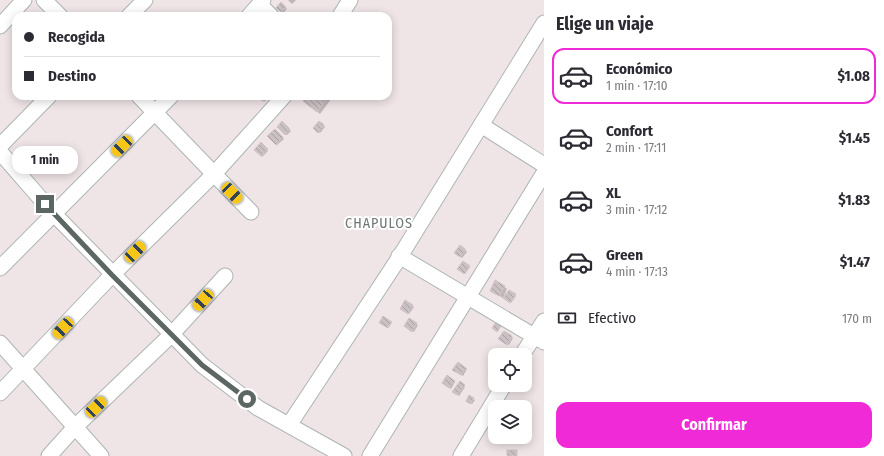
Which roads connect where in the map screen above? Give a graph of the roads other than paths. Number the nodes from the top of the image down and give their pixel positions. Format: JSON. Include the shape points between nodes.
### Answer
{"nodes":[{"id":1,"x":24,"y":0,"type":"edge"},
{"id":2,"x":44,"y":0,"type":"edge"},
{"id":3,"x":145,"y":0,"type":"edge"},
{"id":4,"x":350,"y":0,"type":"edge"},
{"id":5,"x":262,"y":2,"type":"edge"},
{"id":6,"x":13,"y":12,"type":"edge"},
{"id":7,"x":56,"y":12,"type":"edge"},
{"id":8,"x":133,"y":12,"type":"edge"},
{"id":9,"x":253,"y":12,"type":"edge"},
{"id":10,"x":268,"y":12,"type":"edge"},
{"id":11,"x":342,"y":12,"type":"edge"},
{"id":12,"x":12,"y":13,"type":"edge"},
{"id":13,"x":544,"y":23,"type":"edge"},
{"id":14,"x":0,"y":26,"type":"edge"},
{"id":15,"x":45,"y":100,"type":"edge"},
{"id":16,"x":143,"y":100,"type":"edge"},
{"id":17,"x":168,"y":100,"type":"edge"},
{"id":18,"x":280,"y":100,"type":"edge"},
{"id":19,"x":156,"y":112,"type":"junction"},
{"id":20,"x":481,"y":125,"type":"junction"},
{"id":21,"x":0,"y":146,"type":"edge"},
{"id":22,"x":0,"y":152,"type":"edge"},
{"id":23,"x":544,"y":165,"type":"edge"},
{"id":24,"x":544,"y":173,"type":"edge"},
{"id":25,"x":214,"y":174,"type":"junction"},
{"id":26,"x":251,"y":212,"type":"dead end"},
{"id":27,"x":54,"y":214,"type":"junction"},
{"id":28,"x":399,"y":256,"type":"junction"},
{"id":29,"x":0,"y":268,"type":"edge"},
{"id":30,"x":112,"y":275,"type":"junction"},
{"id":31,"x":224,"y":276,"type":"dead end"},
{"id":32,"x":467,"y":298,"type":"junction"},
{"id":33,"x":544,"y":321,"type":"edge"},
{"id":34,"x":171,"y":335,"type":"junction"},
{"id":35,"x":539,"y":339,"type":"edge"},
{"id":36,"x":0,"y":343,"type":"edge"},
{"id":37,"x":529,"y":348,"type":"edge"},
{"id":38,"x":24,"y":370,"type":"junction"},
{"id":39,"x":500,"y":392,"type":"edge"},
{"id":40,"x":0,"y":393,"type":"edge"},
{"id":41,"x":289,"y":425,"type":"junction"},
{"id":42,"x":75,"y":427,"type":"junction"},
{"id":43,"x":49,"y":456,"type":"edge"},
{"id":44,"x":101,"y":456,"type":"edge"},
{"id":45,"x":344,"y":456,"type":"edge"},
{"id":46,"x":370,"y":456,"type":"edge"},
{"id":47,"x":461,"y":456,"type":"edge"}],
"edges":[{"from":1,"to":6,"type":"street"},
{"from":2,"to":7,"type":"street"},
{"from":3,"to":8,"type":"street"},
{"from":4,"to":11,"type":"street"},
{"from":5,"to":9,"type":"street"},
{"from":5,"to":10,"type":"street"},
{"from":12,"to":14,"type":"street"},
{"from":13,"to":20,"type":"street"},
{"from":15,"to":21,"type":"street"},
{"from":16,"to":19,"type":"street"},
{"from":17,"to":19,"type":"street"},
{"from":18,"to":25,"type":"street"},
{"from":19,"to":25,"type":"street"},
{"from":19,"to":27,"type":"street"},
{"from":20,"to":23,"type":"street"},
{"from":20,"to":28,"type":"street"},
{"from":22,"to":27,"type":"street"},
{"from":24,"to":32,"type":"street"},
{"from":25,"to":26,"type":"street"},
{"from":25,"to":30,"type":"street"},
{"from":27,"to":29,"type":"street"},
{"from":27,"to":30,"type":"street"},
{"from":28,"to":32,"type":"street"},
{"from":28,"to":41,"type":"street"},
{"from":30,"to":34,"type":"street"},
{"from":30,"to":38,"type":"street"},
{"from":31,"to":34,"type":"street"},
{"from":32,"to":35,"type":"street"},
{"from":32,"to":46,"type":"street"},
{"from":33,"to":35,"type":"street"},
{"from":34,"to":41,"type":"street","via":[[202,365],[258,408]]},
{"from":34,"to":42,"type":"street"},
{"from":35,"to":37,"type":"street"},
{"from":36,"to":38,"type":"street"},
{"from":38,"to":40,"type":"street"},
{"from":38,"to":42,"type":"street"},
{"from":39,"to":47,"type":"street"},
{"from":41,"to":45,"type":"street"},
{"from":42,"to":43,"type":"street"},
{"from":42,"to":44,"type":"street"}]}
